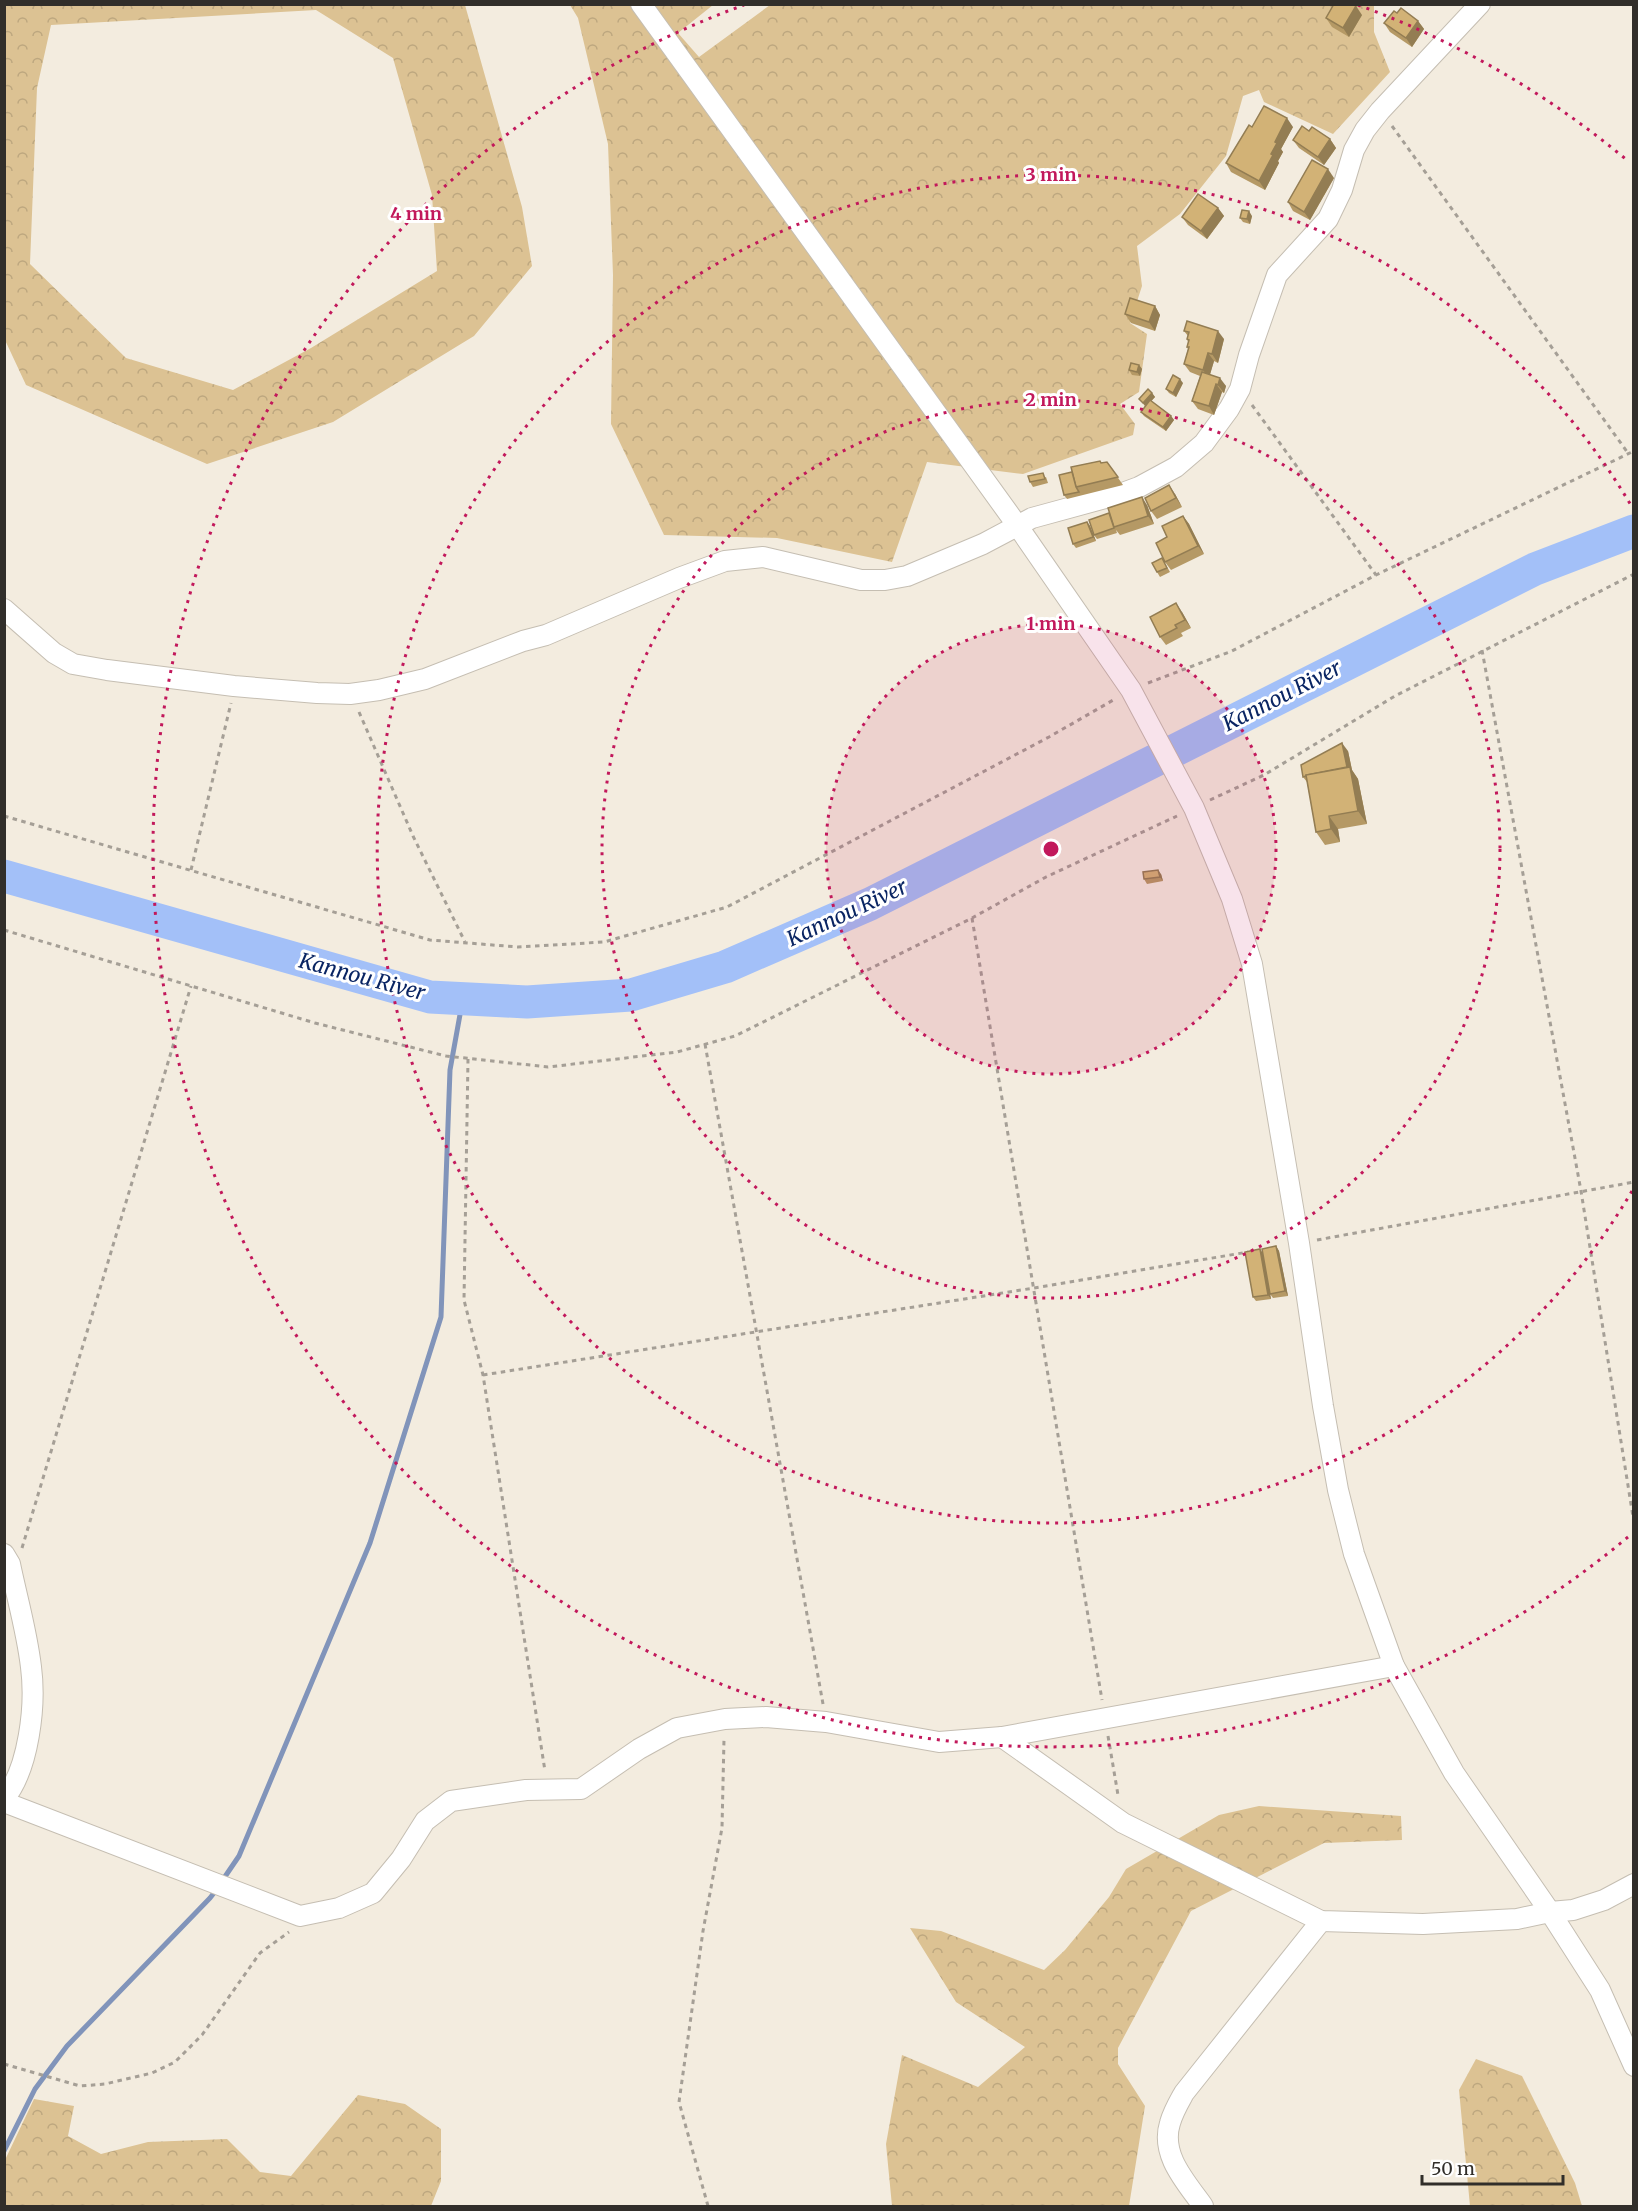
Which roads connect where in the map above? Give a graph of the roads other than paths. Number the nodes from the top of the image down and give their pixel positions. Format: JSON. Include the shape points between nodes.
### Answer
{"nodes":[{"id":1,"x":641,"y":4,"type":"edge"},
{"id":2,"x":1480,"y":4,"type":"edge"},
{"id":3,"x":1017,"y":525,"type":"junction"},
{"id":4,"x":4,"y":609,"type":"edge"},
{"id":5,"x":7,"y":1559,"type":"edge"},
{"id":6,"x":1394,"y":1666,"type":"junction"},
{"id":7,"x":1002,"y":1737,"type":"junction"},
{"id":8,"x":4,"y":1800,"type":"edge"},
{"id":9,"x":1634,"y":1884,"type":"edge"},
{"id":10,"x":1550,"y":1912,"type":"junction"},
{"id":11,"x":1322,"y":1921,"type":"junction"},
{"id":12,"x":1634,"y":2066,"type":"edge"},
{"id":13,"x":1203,"y":2206,"type":"edge"}],
"edges":[{"from":1,"to":3,"type":"street"},
{"from":2,"to":3,"type":"street","via":[[1365,130],[1328,219],[1277,275],[1240,389],[1204,443],[1176,467],[1139,487]]},
{"from":3,"to":4,"type":"street","via":[[931,567],[885,580],[861,580],[764,557],[725,561],[425,680],[350,694],[234,686],[73,664],[54,653]]},
{"from":3,"to":6,"type":"street","via":[[1131,690],[1194,808],[1232,898],[1252,964],[1338,1490],[1354,1554]]},
{"from":5,"to":8,"type":"street","via":[[32,1668],[32,1712],[24,1755]]},
{"from":6,"to":7,"type":"street"},
{"from":6,"to":10,"type":"street","via":[[1454,1773]]},
{"from":7,"to":8,"type":"street","via":[[939,1742],[826,1722],[766,1717],[676,1728],[581,1789],[548,1788],[451,1801],[425,1821],[373,1893],[339,1908],[300,1916]]},
{"from":7,"to":11,"type":"street","via":[[1123,1823]]},
{"from":9,"to":10,"type":"street","via":[[1604,1900],[1573,1910]]},
{"from":10,"to":11,"type":"street","via":[[1517,1919],[1423,1924]]},
{"from":10,"to":12,"type":"street","via":[[1600,1990]]},
{"from":11,"to":13,"type":"street","via":[[1184,2093],[1170,2123],[1167,2146],[1177,2169]]}]}
